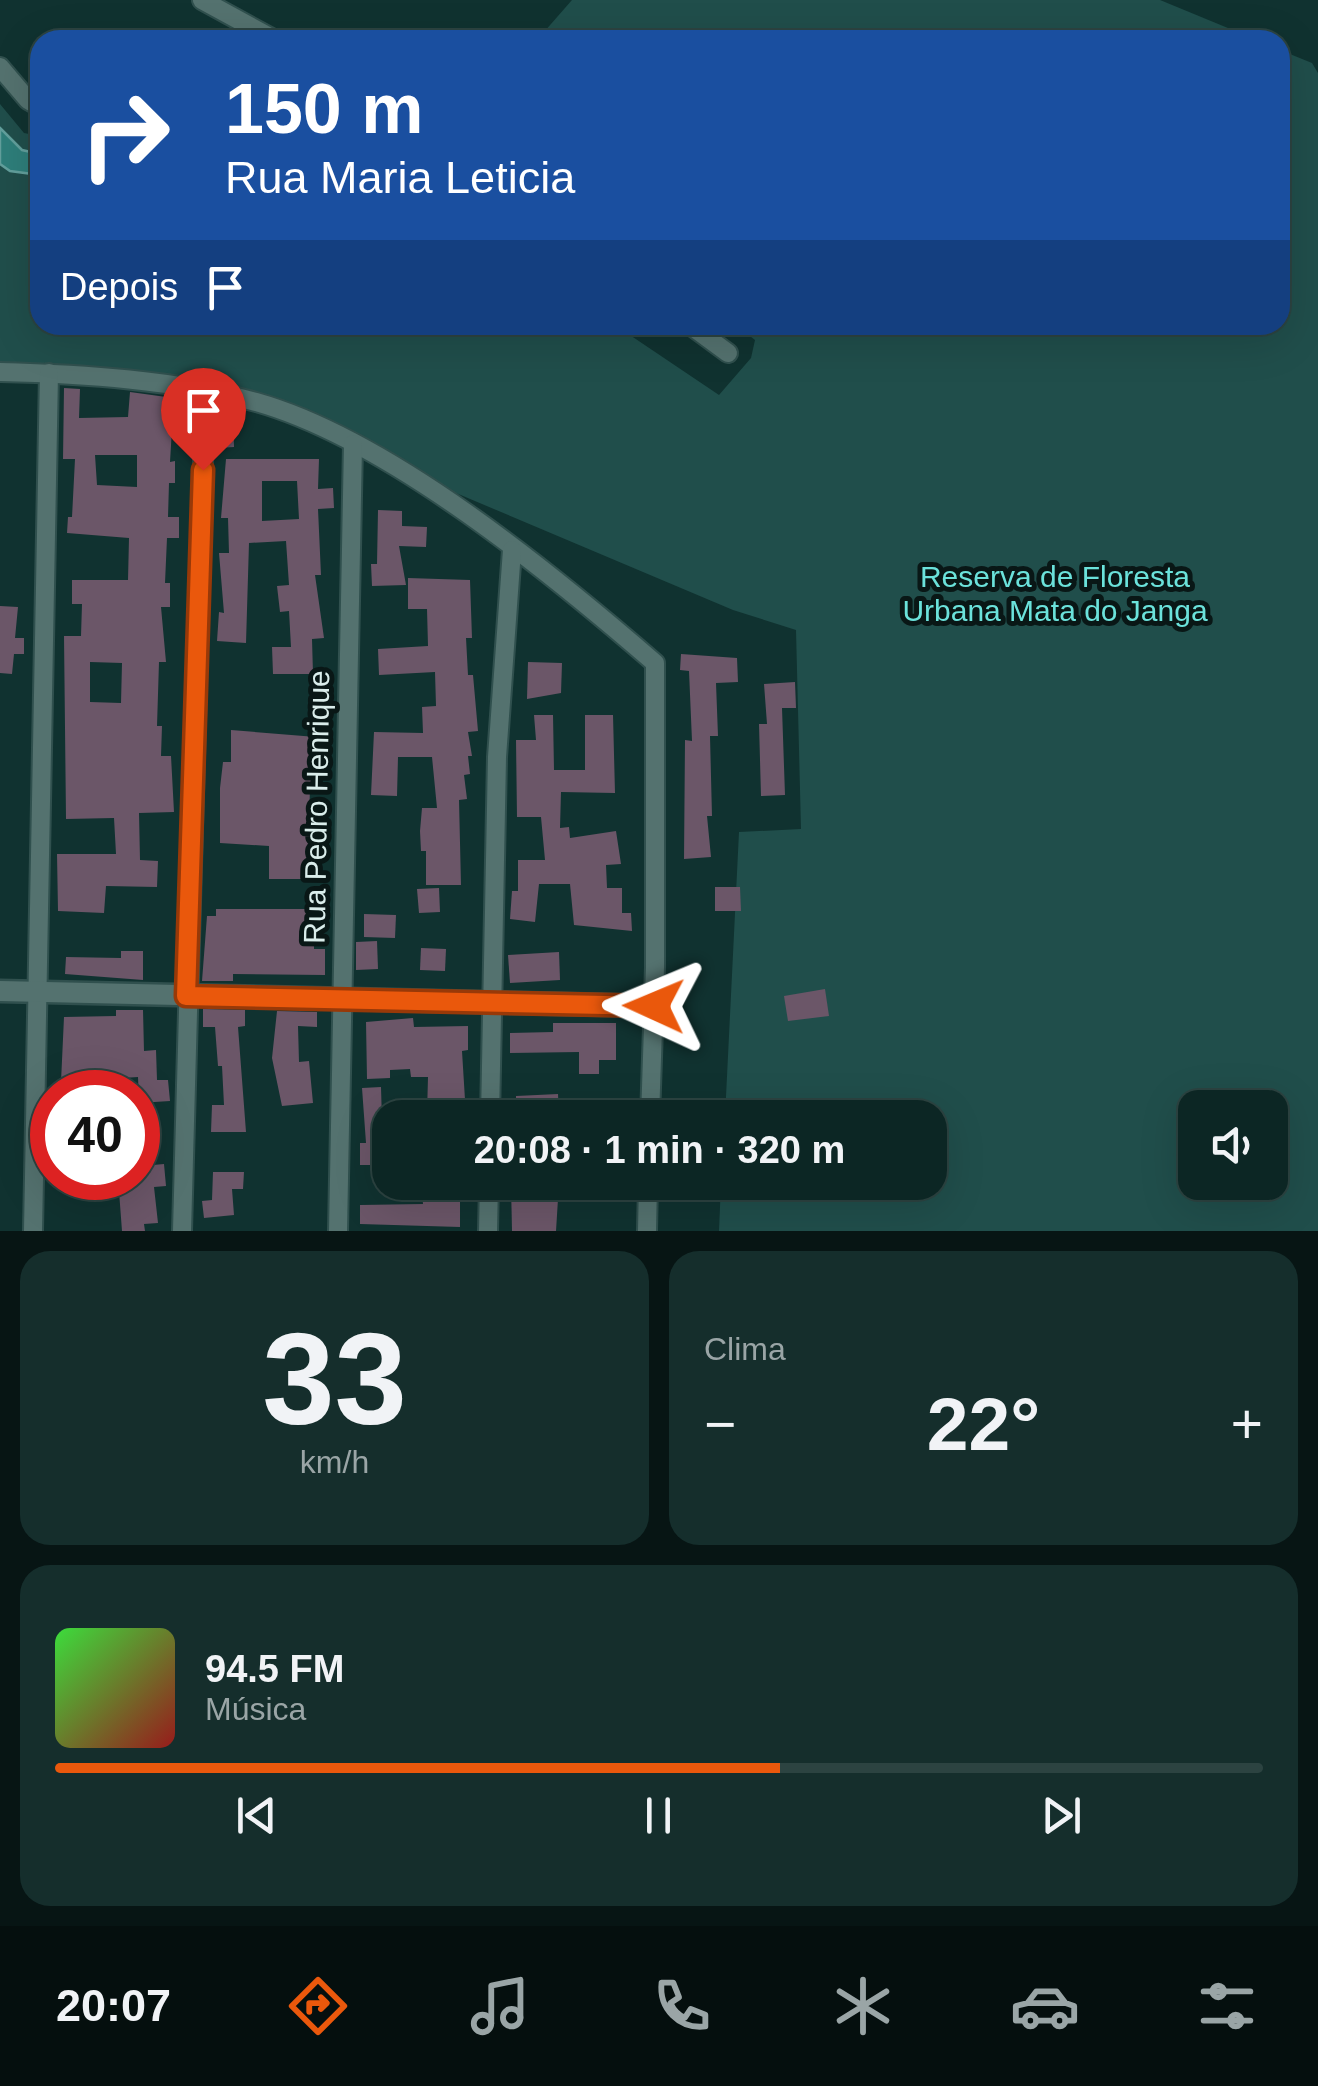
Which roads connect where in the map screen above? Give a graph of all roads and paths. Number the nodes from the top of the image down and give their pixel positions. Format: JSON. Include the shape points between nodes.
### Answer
{"nodes":[{"id":1,"x":202,"y":0,"type":"edge"},
{"id":2,"x":257,"y":30,"type":"edge"},
{"id":3,"x":0,"y":67,"type":"edge"},
{"id":4,"x":30,"y":101,"type":"edge"},
{"id":5,"x":704,"y":335,"type":"edge"},
{"id":6,"x":728,"y":353,"type":"dead end"},
{"id":7,"x":0,"y":372,"type":"edge"},
{"id":8,"x":49,"y":373,"type":"junction"},
{"id":9,"x":204,"y":391,"type":"junction"},
{"id":10,"x":353,"y":444,"type":"junction"},
{"id":11,"x":512,"y":550,"type":"junction"},
{"id":12,"x":0,"y":992,"type":"edge"},
{"id":13,"x":40,"y":992,"type":"junction"},
{"id":14,"x":186,"y":996,"type":"junction"},
{"id":15,"x":340,"y":999,"type":"junction"},
{"id":16,"x":491,"y":1003,"type":"junction"},
{"id":17,"x":654,"y":1006,"type":"junction"},
{"id":18,"x":490,"y":1100,"type":"edge"},
{"id":19,"x":651,"y":1100,"type":"edge"},
{"id":20,"x":489,"y":1200,"type":"edge"},
{"id":21,"x":647,"y":1200,"type":"edge"},
{"id":22,"x":33,"y":1231,"type":"edge"},
{"id":23,"x":182,"y":1231,"type":"edge"},
{"id":24,"x":338,"y":1231,"type":"edge"},
{"id":25,"x":488,"y":1231,"type":"edge"},
{"id":26,"x":646,"y":1231,"type":"edge"}],
"edges":[{"from":1,"to":2,"type":"street"},
{"from":3,"to":4,"type":"street"},
{"from":5,"to":6,"type":"street"},
{"from":7,"to":8,"type":"street"},
{"from":8,"to":9,"type":"street"},
{"from":8,"to":13,"type":"street"},
{"from":9,"to":10,"type":"street","via":[[258,403]]},
{"from":9,"to":14,"type":"street"},
{"from":10,"to":11,"type":"street","via":[[430,488]]},
{"from":10,"to":15,"type":"street","name":"Rua Pedro Henrique"},
{"from":11,"to":16,"type":"street","via":[[496,757]]},
{"from":11,"to":17,"type":"street","via":[[655,663]]},
{"from":12,"to":13,"type":"street"},
{"from":13,"to":14,"type":"street"},
{"from":13,"to":22,"type":"street"},
{"from":14,"to":15,"type":"street"},
{"from":14,"to":23,"type":"street"},
{"from":15,"to":16,"type":"street"},
{"from":15,"to":24,"type":"street","name":"Rua Pedro Henrique"},
{"from":16,"to":17,"type":"street"},
{"from":16,"to":18,"type":"street"},
{"from":17,"to":19,"type":"street"},
{"from":20,"to":25,"type":"street"},
{"from":21,"to":26,"type":"street"}]}
